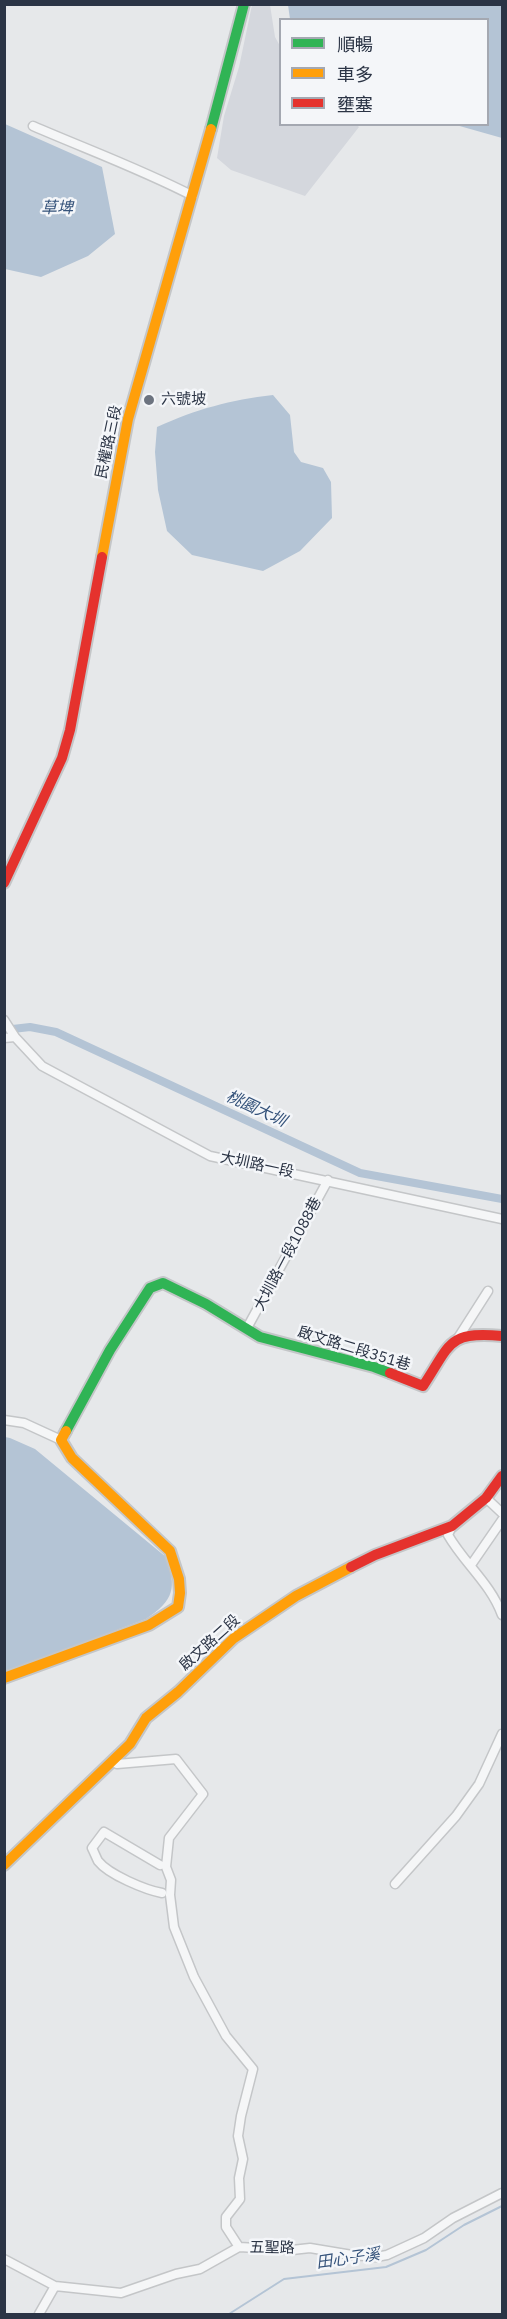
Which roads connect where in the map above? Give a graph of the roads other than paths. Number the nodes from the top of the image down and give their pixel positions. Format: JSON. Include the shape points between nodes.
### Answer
{"nodes":[{"id":1,"x":243,"y":4,"type":"edge"},
{"id":2,"x":33,"y":126,"type":"dead end"},
{"id":3,"x":193,"y":196,"type":"junction"},
{"id":4,"x":4,"y":883,"type":"edge"},
{"id":5,"x":6,"y":1022,"type":"edge"},
{"id":6,"x":11,"y":1036,"type":"edge"},
{"id":7,"x":328,"y":1180,"type":"junction"},
{"id":8,"x":502,"y":1219,"type":"edge"},
{"id":9,"x":488,"y":1291,"type":"dead end"},
{"id":10,"x":247,"y":1328,"type":"junction"},
{"id":11,"x":502,"y":1336,"type":"edge"},
{"id":12,"x":459,"y":1338,"type":"junction"},
{"id":13,"x":4,"y":1420,"type":"edge"},
{"id":14,"x":61,"y":1440,"type":"junction"},
{"id":15,"x":502,"y":1476,"type":"edge"},
{"id":16,"x":486,"y":1498,"type":"junction"},
{"id":17,"x":502,"y":1513,"type":"edge"},
{"id":18,"x":502,"y":1520,"type":"edge"},
{"id":19,"x":452,"y":1526,"type":"junction"},
{"id":20,"x":471,"y":1564,"type":"junction"},
{"id":21,"x":502,"y":1615,"type":"edge"},
{"id":22,"x":4,"y":1678,"type":"edge"},
{"id":23,"x":502,"y":1734,"type":"edge"},
{"id":24,"x":112,"y":1761,"type":"junction"},
{"id":25,"x":4,"y":1865,"type":"edge"},
{"id":26,"x":160,"y":1865,"type":"dead end"},
{"id":27,"x":395,"y":1884,"type":"dead end"},
{"id":28,"x":162,"y":1893,"type":"dead end"},
{"id":29,"x":502,"y":2193,"type":"edge"},
{"id":30,"x":239,"y":2247,"type":"junction"},
{"id":31,"x":4,"y":2259,"type":"edge"},
{"id":32,"x":55,"y":2286,"type":"junction"},
{"id":33,"x":39,"y":2314,"type":"edge"}],
"edges":[{"from":1,"to":3,"type":"street","name":"民權路三段"},
{"from":2,"to":3,"type":"street"},
{"from":3,"to":4,"type":"street","name":"民權路三段","via":[[128,419],[70,730],[62,758]]},
{"from":5,"to":6,"type":"street","name":"大圳路一段"},
{"from":6,"to":7,"type":"street","name":"大圳路一段","via":[[42,1066],[210,1156]]},
{"from":7,"to":8,"type":"street","name":"大圳路一段"},
{"from":7,"to":10,"type":"street","name":"大圳路一段1088巷"},
{"from":9,"to":12,"type":"street"},
{"from":10,"to":12,"type":"street","name":"啟文路二段351巷","via":[[260,1337],[374,1367],[423,1386]]},
{"from":10,"to":14,"type":"street","via":[[163,1283],[150,1288],[110,1350]]},
{"from":11,"to":12,"type":"street"},
{"from":13,"to":14,"type":"street"},
{"from":14,"to":22,"type":"street","via":[[72,1458],[170,1551],[179,1572],[181,1597],[178,1607],[148,1625]]},
{"from":15,"to":16,"type":"street","name":"啟文路二段"},
{"from":16,"to":17,"type":"street"},
{"from":16,"to":19,"type":"street","name":"啟文路二段"},
{"from":18,"to":20,"type":"street"},
{"from":19,"to":20,"type":"street","via":[[448,1535],[459,1555]]},
{"from":19,"to":24,"type":"street","name":"啟文路二段","via":[[375,1555],[296,1596],[234,1638],[146,1718],[130,1744]]},
{"from":20,"to":21,"type":"street"},
{"from":23,"to":27,"type":"street","via":[[479,1784]]},
{"from":24,"to":25,"type":"street","name":"啟文路二段"},
{"from":24,"to":30,"type":"street","via":[[117,1764],[176,1759],[203,1794],[169,1838],[166,1867],[171,1880],[174,1927],[194,1977],[226,2036],[253,2070],[238,2136],[243,2159],[238,2178],[240,2199],[226,2217],[226,2227]]},
{"from":26,"to":28,"type":"street","via":[[104,1832],[92,1848],[104,1867],[147,1891]]},
{"from":29,"to":30,"type":"street","name":"五聖路","via":[[387,2255]]},
{"from":30,"to":32,"type":"street","name":"五聖路","via":[[200,2269],[121,2293]]},
{"from":31,"to":32,"type":"street","name":"五聖路"},
{"from":32,"to":33,"type":"street"}]}
